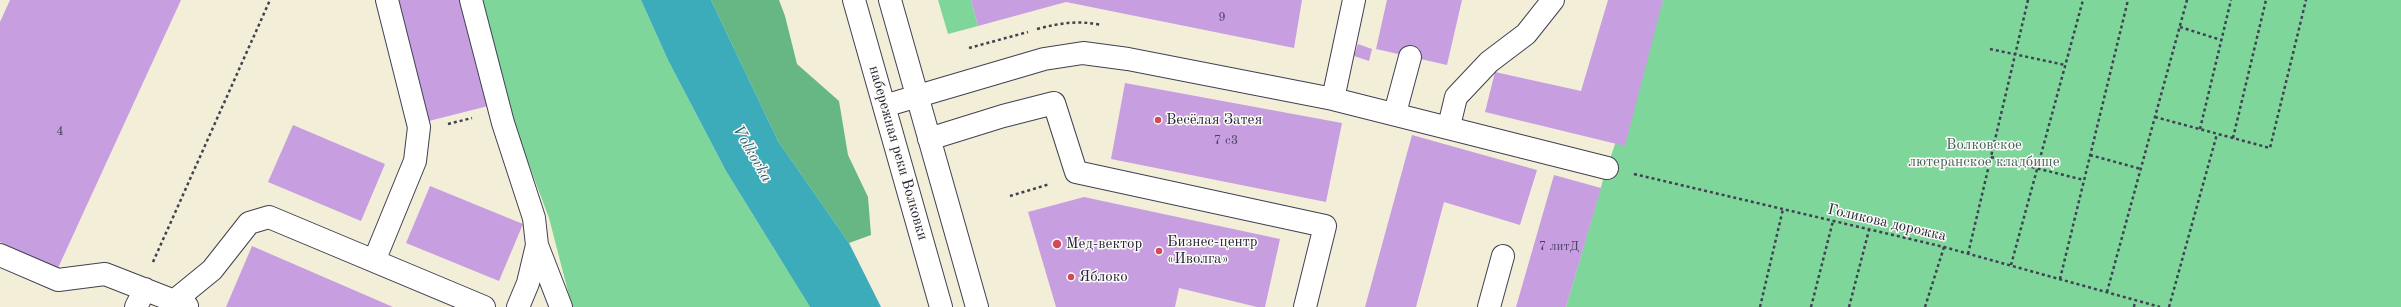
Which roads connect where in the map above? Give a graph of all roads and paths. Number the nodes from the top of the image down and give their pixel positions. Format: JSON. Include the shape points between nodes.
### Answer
{"nodes":[{"id":1,"x":270,"y":0,"type":"edge"},
{"id":2,"x":387,"y":0,"type":"edge"},
{"id":3,"x":471,"y":0,"type":"edge"},
{"id":4,"x":854,"y":0,"type":"edge"},
{"id":5,"x":890,"y":0,"type":"edge"},
{"id":6,"x":1354,"y":0,"type":"edge"},
{"id":7,"x":1553,"y":0,"type":"edge"},
{"id":8,"x":2028,"y":0,"type":"edge"},
{"id":9,"x":2083,"y":0,"type":"edge"},
{"id":10,"x":2128,"y":0,"type":"edge"},
{"id":11,"x":2187,"y":0,"type":"edge"},
{"id":12,"x":2231,"y":0,"type":"edge"},
{"id":13,"x":2266,"y":0,"type":"edge"},
{"id":14,"x":2306,"y":0,"type":"edge"},
{"id":15,"x":2180,"y":27,"type":"junction"},
{"id":16,"x":2222,"y":40,"type":"junction"},
{"id":17,"x":1990,"y":49,"type":"dead end"},
{"id":18,"x":2015,"y":55,"type":"junction"},
{"id":19,"x":1410,"y":57,"type":"dead end"},
{"id":20,"x":2065,"y":65,"type":"junction"},
{"id":21,"x":917,"y":97,"type":"junction"},
{"id":22,"x":1333,"y":99,"type":"junction"},
{"id":23,"x":884,"y":106,"type":"junction"},
{"id":24,"x":499,"y":111,"type":"junction"},
{"id":25,"x":1395,"y":113,"type":"junction"},
{"id":26,"x":2155,"y":117,"type":"junction"},
{"id":27,"x":1450,"y":126,"type":"junction"},
{"id":28,"x":2200,"y":129,"type":"junction"},
{"id":29,"x":419,"y":131,"type":"junction"},
{"id":30,"x":2217,"y":134,"type":"junction"},
{"id":31,"x":2233,"y":138,"type":"junction"},
{"id":32,"x":929,"y":139,"type":"junction"},
{"id":33,"x":2090,"y":155,"type":"junction"},
{"id":34,"x":1991,"y":156,"type":"junction"},
{"id":35,"x":1607,"y":168,"type":"joint"},
{"id":36,"x":2037,"y":169,"type":"junction"},
{"id":37,"x":2141,"y":169,"type":"junction"},
{"id":38,"x":1076,"y":172,"type":"junction"},
{"id":39,"x":2084,"y":180,"type":"junction"},
{"id":40,"x":1010,"y":196,"type":"dead end"},
{"id":41,"x":1783,"y":209,"type":"junction"},
{"id":42,"x":1833,"y":221,"type":"junction"},
{"id":43,"x":1869,"y":230,"type":"junction"},
{"id":44,"x":537,"y":245,"type":"junction"},
{"id":45,"x":1944,"y":247,"type":"junction"},
{"id":46,"x":1968,"y":254,"type":"junction"},
{"id":47,"x":0,"y":255,"type":"edge"},
{"id":48,"x":1503,"y":256,"type":"dead end"},
{"id":49,"x":374,"y":261,"type":"junction"},
{"id":50,"x":2011,"y":266,"type":"junction"},
{"id":51,"x":2060,"y":279,"type":"junction"},
{"id":52,"x":2107,"y":292,"type":"junction"},
{"id":53,"x":140,"y":298,"type":"edge"},
{"id":54,"x":2135,"y":301,"type":"junction"},
{"id":55,"x":182,"y":304,"type":"edge"},
{"id":56,"x":484,"y":307,"type":"edge"},
{"id":57,"x":518,"y":307,"type":"edge"},
{"id":58,"x":561,"y":307,"type":"edge"},
{"id":59,"x":941,"y":307,"type":"edge"},
{"id":60,"x":977,"y":307,"type":"edge"},
{"id":61,"x":1305,"y":307,"type":"edge"},
{"id":62,"x":1489,"y":307,"type":"edge"},
{"id":63,"x":1760,"y":307,"type":"edge"},
{"id":64,"x":1811,"y":307,"type":"edge"},
{"id":65,"x":1849,"y":307,"type":"edge"},
{"id":66,"x":1925,"y":307,"type":"edge"},
{"id":67,"x":2134,"y":307,"type":"edge"},
{"id":68,"x":2160,"y":307,"type":"edge"},
{"id":69,"x":2169,"y":307,"type":"edge"}],
"edges":[{"from":1,"to":53,"type":"path","via":[[156,254]]},
{"from":2,"to":29,"type":"street"},
{"from":3,"to":24,"type":"street"},
{"from":4,"to":23,"type":"street","name":"набережная реки Волковки"},
{"from":5,"to":21,"type":"street"},
{"from":6,"to":22,"type":"street"},
{"from":7,"to":27,"type":"street","via":[[1526,34],[1489,62],[1456,96]]},
{"from":8,"to":18,"type":"path"},
{"from":9,"to":20,"type":"path"},
{"from":10,"to":33,"type":"path"},
{"from":11,"to":15,"type":"path"},
{"from":12,"to":16,"type":"path"},
{"from":13,"to":31,"type":"path"},
{"from":14,"to":31,"type":"path","via":[[2270,148]]},
{"from":15,"to":16,"type":"path"},
{"from":15,"to":26,"type":"path"},
{"from":16,"to":28,"type":"path"},
{"from":17,"to":18,"type":"path"},
{"from":18,"to":20,"type":"path"},
{"from":18,"to":34,"type":"path"},
{"from":19,"to":25,"type":"street"},
{"from":20,"to":36,"type":"path"},
{"from":21,"to":22,"type":"street","via":[[1044,59],[1084,53],[1128,59]]},
{"from":21,"to":23,"type":"street"},
{"from":21,"to":32,"type":"street"},
{"from":22,"to":25,"type":"street"},
{"from":23,"to":59,"type":"street","name":"набережная реки Волковки"},
{"from":24,"to":29,"type":"path"},
{"from":24,"to":44,"type":"street","via":[[534,218]]},
{"from":25,"to":27,"type":"street"},
{"from":26,"to":28,"type":"path"},
{"from":26,"to":37,"type":"path"},
{"from":27,"to":35,"type":"street"},
{"from":28,"to":30,"type":"path"},
{"from":29,"to":49,"type":"street","via":[[414,161]]},
{"from":30,"to":31,"type":"path"},
{"from":30,"to":69,"type":"path"},
{"from":32,"to":38,"type":"street","via":[[1054,103]]},
{"from":32,"to":60,"type":"street"},
{"from":33,"to":37,"type":"path"},
{"from":33,"to":39,"type":"path"},
{"from":34,"to":36,"type":"path"},
{"from":34,"to":46,"type":"path"},
{"from":35,"to":41,"type":"path","name":"Голикова дорожка"},
{"from":36,"to":39,"type":"path"},
{"from":36,"to":50,"type":"path"},
{"from":37,"to":52,"type":"path"},
{"from":38,"to":40,"type":"path","via":[[1048,186]]},
{"from":38,"to":61,"type":"street","via":[[1325,226]]},
{"from":39,"to":51,"type":"path"},
{"from":41,"to":42,"type":"path","name":"Голикова дорожка"},
{"from":41,"to":63,"type":"path"},
{"from":42,"to":43,"type":"path","name":"Голикова дорожка"},
{"from":42,"to":64,"type":"path"},
{"from":43,"to":45,"type":"path","name":"Голикова дорожка"},
{"from":43,"to":65,"type":"path"},
{"from":44,"to":57,"type":"street","via":[[528,283]]},
{"from":44,"to":58,"type":"street"},
{"from":45,"to":46,"type":"path","name":"Голикова дорожка"},
{"from":45,"to":66,"type":"path"},
{"from":46,"to":50,"type":"path","name":"Голикова дорожка"},
{"from":47,"to":53,"type":"street","via":[[58,280],[105,274]]},
{"from":48,"to":62,"type":"street"},
{"from":49,"to":55,"type":"street","via":[[269,216],[250,223]]},
{"from":49,"to":56,"type":"street"},
{"from":50,"to":51,"type":"path","name":"Голикова дорожка"},
{"from":51,"to":52,"type":"path","name":"Голикова дорожка"},
{"from":52,"to":54,"type":"path","name":"Голикова дорожка"},
{"from":53,"to":55,"type":"street"},
{"from":54,"to":67,"type":"path"},
{"from":54,"to":68,"type":"path","name":"Голикова дорожка"}]}
